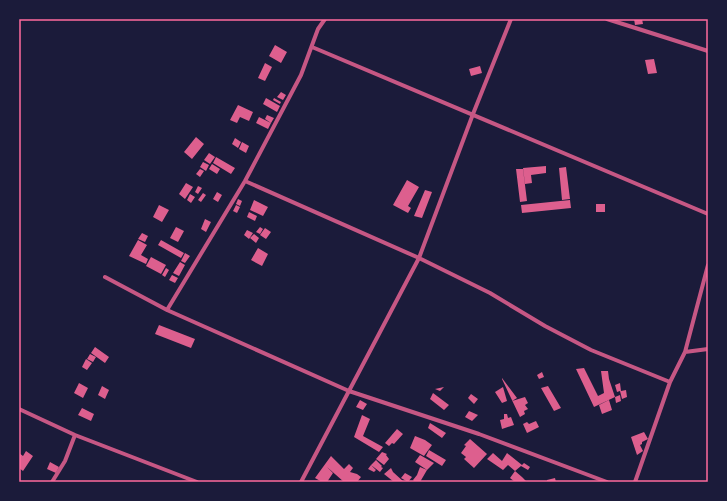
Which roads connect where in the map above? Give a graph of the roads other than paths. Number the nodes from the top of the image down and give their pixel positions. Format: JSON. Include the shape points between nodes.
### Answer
{"nodes":[{"id":1,"x":325,"y":19,"type":"edge"},
{"id":2,"x":511,"y":19,"type":"edge"},
{"id":3,"x":607,"y":19,"type":"edge"},
{"id":4,"x":312,"y":47,"type":"junction"},
{"id":5,"x":708,"y":52,"type":"edge"},
{"id":6,"x":473,"y":114,"type":"junction"},
{"id":7,"x":245,"y":181,"type":"junction"},
{"id":8,"x":708,"y":214,"type":"edge"},
{"id":9,"x":418,"y":258,"type":"junction"},
{"id":10,"x":708,"y":265,"type":"edge"},
{"id":11,"x":104,"y":277,"type":"dead end"},
{"id":12,"x":167,"y":310,"type":"junction"},
{"id":13,"x":708,"y":349,"type":"edge"},
{"id":14,"x":684,"y":352,"type":"junction"},
{"id":15,"x":670,"y":382,"type":"junction"},
{"id":16,"x":349,"y":390,"type":"junction"},
{"id":17,"x":19,"y":409,"type":"edge"},
{"id":18,"x":76,"y":435,"type":"junction"},
{"id":19,"x":52,"y":482,"type":"edge"},
{"id":20,"x":197,"y":482,"type":"edge"},
{"id":21,"x":301,"y":482,"type":"edge"},
{"id":22,"x":607,"y":482,"type":"edge"},
{"id":23,"x":635,"y":482,"type":"edge"}],
"edges":[{"from":1,"to":4,"type":"street","via":[[318,29]]},
{"from":2,"to":6,"type":"street"},
{"from":3,"to":5,"type":"street"},
{"from":4,"to":6,"type":"street"},
{"from":4,"to":7,"type":"street","via":[[301,75]]},
{"from":6,"to":8,"type":"street"},
{"from":6,"to":9,"type":"street"},
{"from":7,"to":9,"type":"street"},
{"from":7,"to":12,"type":"street"},
{"from":9,"to":15,"type":"street","via":[[490,293],[591,350]]},
{"from":9,"to":16,"type":"street"},
{"from":10,"to":14,"type":"street"},
{"from":11,"to":12,"type":"street"},
{"from":12,"to":16,"type":"street"},
{"from":13,"to":14,"type":"street"},
{"from":14,"to":15,"type":"street"},
{"from":15,"to":23,"type":"street"},
{"from":16,"to":21,"type":"street"},
{"from":16,"to":22,"type":"street","via":[[479,434]]},
{"from":17,"to":18,"type":"street"},
{"from":18,"to":19,"type":"street","via":[[65,461]]},
{"from":18,"to":20,"type":"street"}]}
